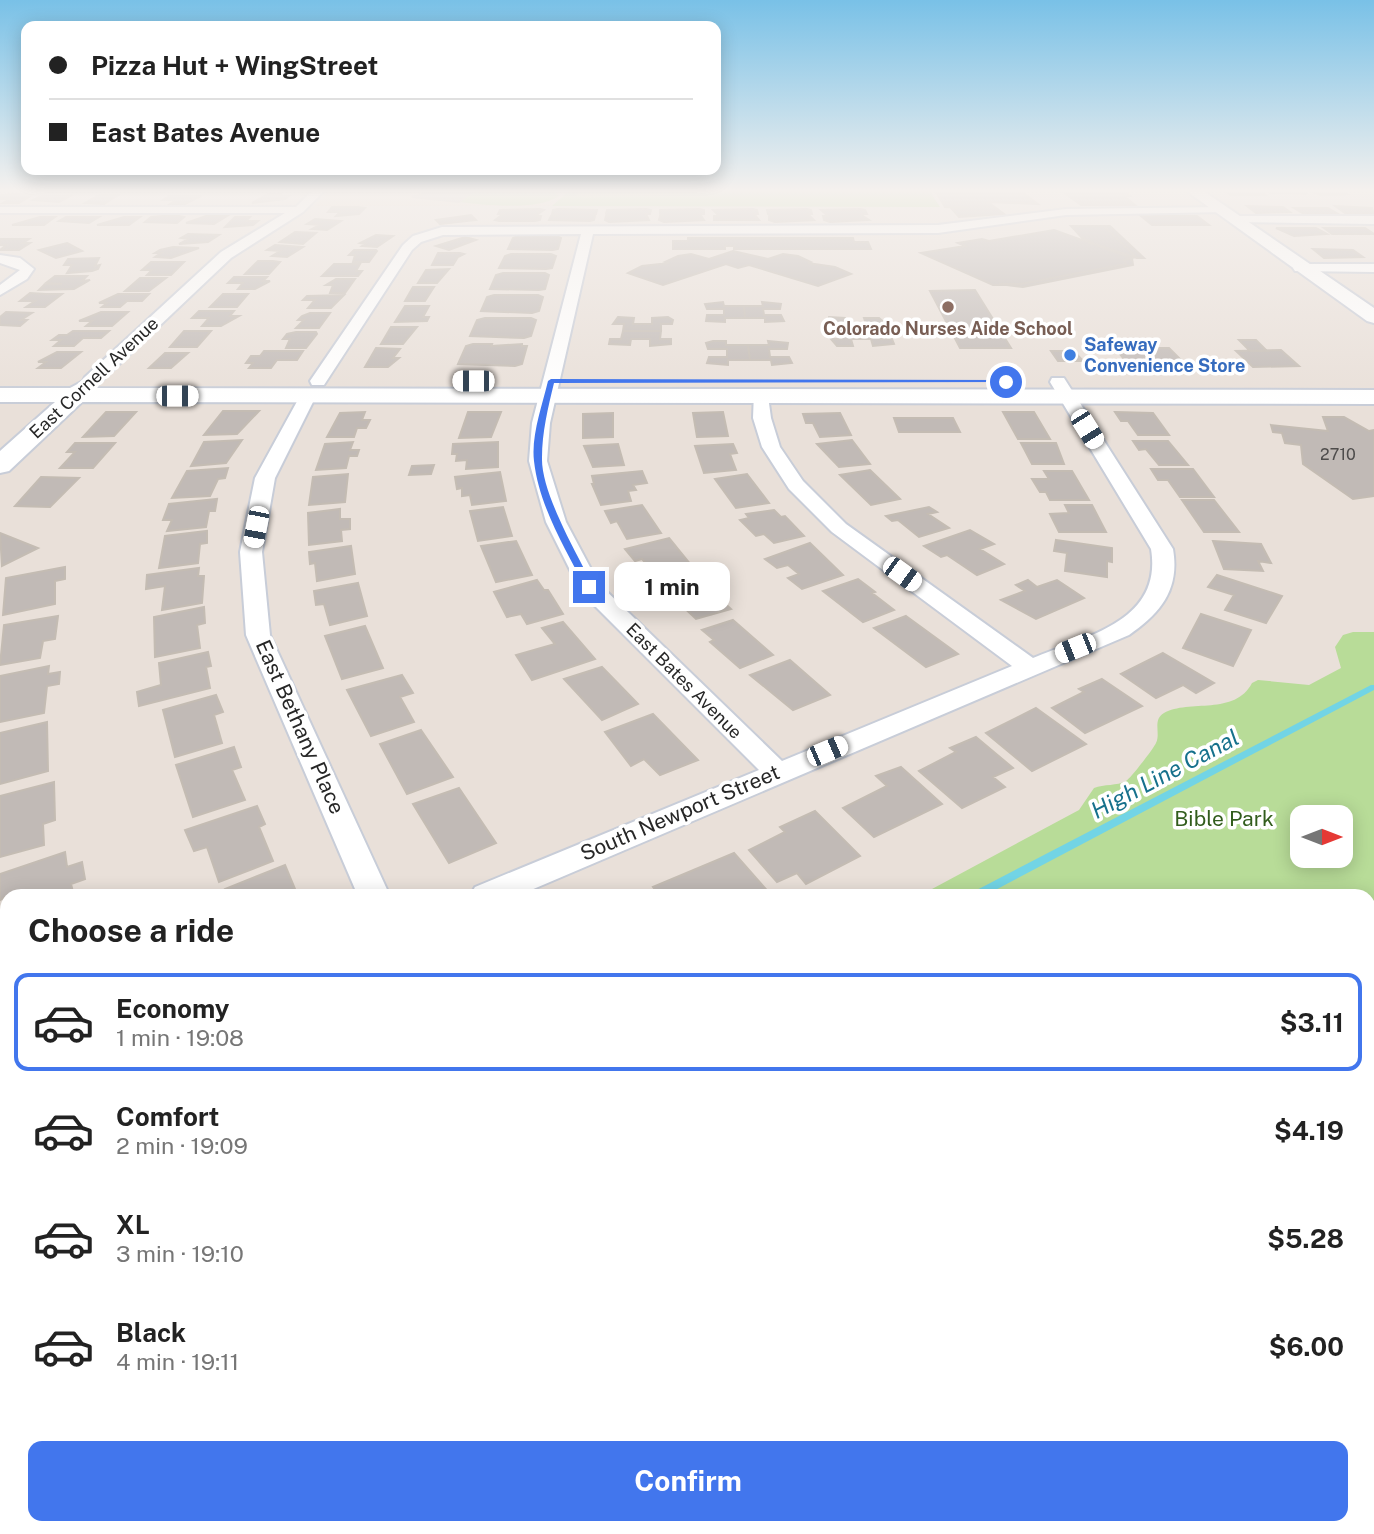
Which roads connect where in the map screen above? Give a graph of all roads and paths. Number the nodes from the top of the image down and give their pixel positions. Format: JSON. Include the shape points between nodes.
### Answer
{"nodes":[{"id":1,"x":16,"y":262,"type":"edge"},
{"id":2,"x":219,"y":262,"type":"edge"},
{"id":3,"x":398,"y":262,"type":"edge"},
{"id":4,"x":580,"y":262,"type":"edge"},
{"id":5,"x":1291,"y":262,"type":"edge"},
{"id":6,"x":1300,"y":268,"type":"junction"},
{"id":7,"x":1374,"y":268,"type":"edge"},
{"id":8,"x":0,"y":291,"type":"edge"},
{"id":9,"x":1374,"y":317,"type":"edge"},
{"id":10,"x":0,"y":381,"type":"edge"},
{"id":11,"x":1374,"y":382,"type":"edge"},
{"id":12,"x":84,"y":388,"type":"junction"},
{"id":13,"x":313,"y":388,"type":"junction"},
{"id":14,"x":549,"y":389,"type":"junction"},
{"id":15,"x":1062,"y":389,"type":"junction"},
{"id":16,"x":0,"y":395,"type":"edge"},
{"id":17,"x":760,"y":396,"type":"junction"},
{"id":18,"x":1374,"y":397,"type":"edge"},
{"id":19,"x":0,"y":465,"type":"edge"},
{"id":20,"x":1029,"y":667,"type":"junction"},
{"id":21,"x":777,"y":772,"type":"junction"},
{"id":22,"x":371,"y":889,"type":"edge"},
{"id":23,"x":502,"y":889,"type":"edge"}],
"edges":[{"from":1,"to":8,"type":"street","via":[[27,269]]},
{"from":2,"to":12,"type":"street","name":"East Cornell Avenue"},
{"from":3,"to":13,"type":"street","name":"East Bethany Place"},
{"from":4,"to":14,"type":"street","name":"East Bates Avenue"},
{"from":5,"to":6,"type":"main road"},
{"from":6,"to":7,"type":"street"},
{"from":6,"to":9,"type":"main road"},
{"from":10,"to":12,"type":"main road"},
{"from":11,"to":15,"type":"main road"},
{"from":12,"to":13,"type":"main road"},
{"from":12,"to":16,"type":"main road"},
{"from":12,"to":19,"type":"main road","name":"East Cornell Avenue"},
{"from":13,"to":14,"type":"main road"},
{"from":13,"to":22,"type":"street","name":"East Bethany Place","via":[[265,478],[251,552],[258,635]]},
{"from":14,"to":15,"type":"main road"},
{"from":14,"to":17,"type":"main road"},
{"from":14,"to":21,"type":"street","name":"East Bates Avenue","via":[[538,461],[556,522],[589,587]]},
{"from":15,"to":17,"type":"main road"},
{"from":15,"to":18,"type":"main road"},
{"from":15,"to":20,"type":"street","name":"South Newport Street","via":[[1153,531],[1167,567],[1156,603],[1141,617]]},
{"from":17,"to":20,"type":"street","via":[[771,447],[796,485],[830,519]]},
{"from":20,"to":21,"type":"street","name":"South Newport Street"},
{"from":21,"to":23,"type":"street","name":"South Newport Street"}]}
